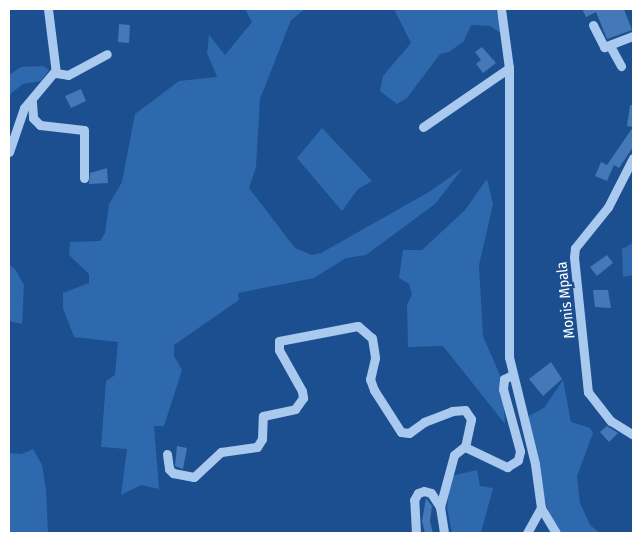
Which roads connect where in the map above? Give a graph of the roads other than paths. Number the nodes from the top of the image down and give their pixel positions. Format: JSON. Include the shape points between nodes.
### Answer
{"nodes":[{"id":1,"x":48,"y":9,"type":"edge"},
{"id":2,"x":501,"y":9,"type":"edge"},
{"id":3,"x":592,"y":24,"type":"dead end"},
{"id":4,"x":633,"y":36,"type":"edge"},
{"id":5,"x":610,"y":46,"type":"junction"},
{"id":6,"x":107,"y":54,"type":"dead end"},
{"id":7,"x":621,"y":66,"type":"dead end"},
{"id":8,"x":509,"y":68,"type":"junction"},
{"id":9,"x":55,"y":71,"type":"junction"},
{"id":10,"x":32,"y":102,"type":"junction"},
{"id":11,"x":423,"y":127,"type":"dead end"},
{"id":12,"x":9,"y":152,"type":"edge"},
{"id":13,"x":633,"y":158,"type":"edge"},
{"id":14,"x":84,"y":178,"type":"dead end"},
{"id":15,"x":512,"y":375,"type":"junction"},
{"id":16,"x":633,"y":435,"type":"edge"},
{"id":17,"x":464,"y":446,"type":"junction"},
{"id":18,"x":167,"y":454,"type":"dead end"},
{"id":19,"x":440,"y":507,"type":"junction"},
{"id":20,"x":541,"y":508,"type":"junction"},
{"id":21,"x":416,"y":533,"type":"edge"},
{"id":22,"x":444,"y":533,"type":"edge"},
{"id":23,"x":527,"y":533,"type":"edge"},
{"id":24,"x":556,"y":533,"type":"edge"}],
"edges":[{"from":1,"to":9,"type":"street"},
{"from":2,"to":8,"type":"street"},
{"from":3,"to":5,"type":"street","via":[[604,47]]},
{"from":4,"to":5,"type":"street"},
{"from":5,"to":7,"type":"street"},
{"from":6,"to":9,"type":"street","via":[[68,75]]},
{"from":8,"to":11,"type":"street"},
{"from":8,"to":15,"type":"street","via":[[507,298]]},
{"from":9,"to":10,"type":"street"},
{"from":10,"to":12,"type":"street","via":[[21,116]]},
{"from":10,"to":14,"type":"street","via":[[33,118],[40,125],[84,130]]},
{"from":13,"to":16,"type":"street","name":"Monis Mpala","via":[[608,207],[575,248],[574,257],[588,392],[611,421]]},
{"from":15,"to":17,"type":"street","via":[[504,379],[503,389],[520,447],[519,458],[510,466],[503,466]]},
{"from":15,"to":20,"type":"street","via":[[535,464]]},
{"from":17,"to":18,"type":"street","via":[[471,419],[465,410],[452,411],[424,422],[409,433],[401,432],[370,379],[375,358],[372,338],[358,326],[345,326],[279,341],[279,350],[303,398],[295,410],[263,416],[262,438],[257,447],[221,452],[194,477],[169,469]]},
{"from":17,"to":19,"type":"street","via":[[454,454]]},
{"from":19,"to":21,"type":"street","via":[[431,493],[418,493],[413,504]]},
{"from":19,"to":22,"type":"street"},
{"from":20,"to":23,"type":"street"},
{"from":20,"to":24,"type":"street"}]}
